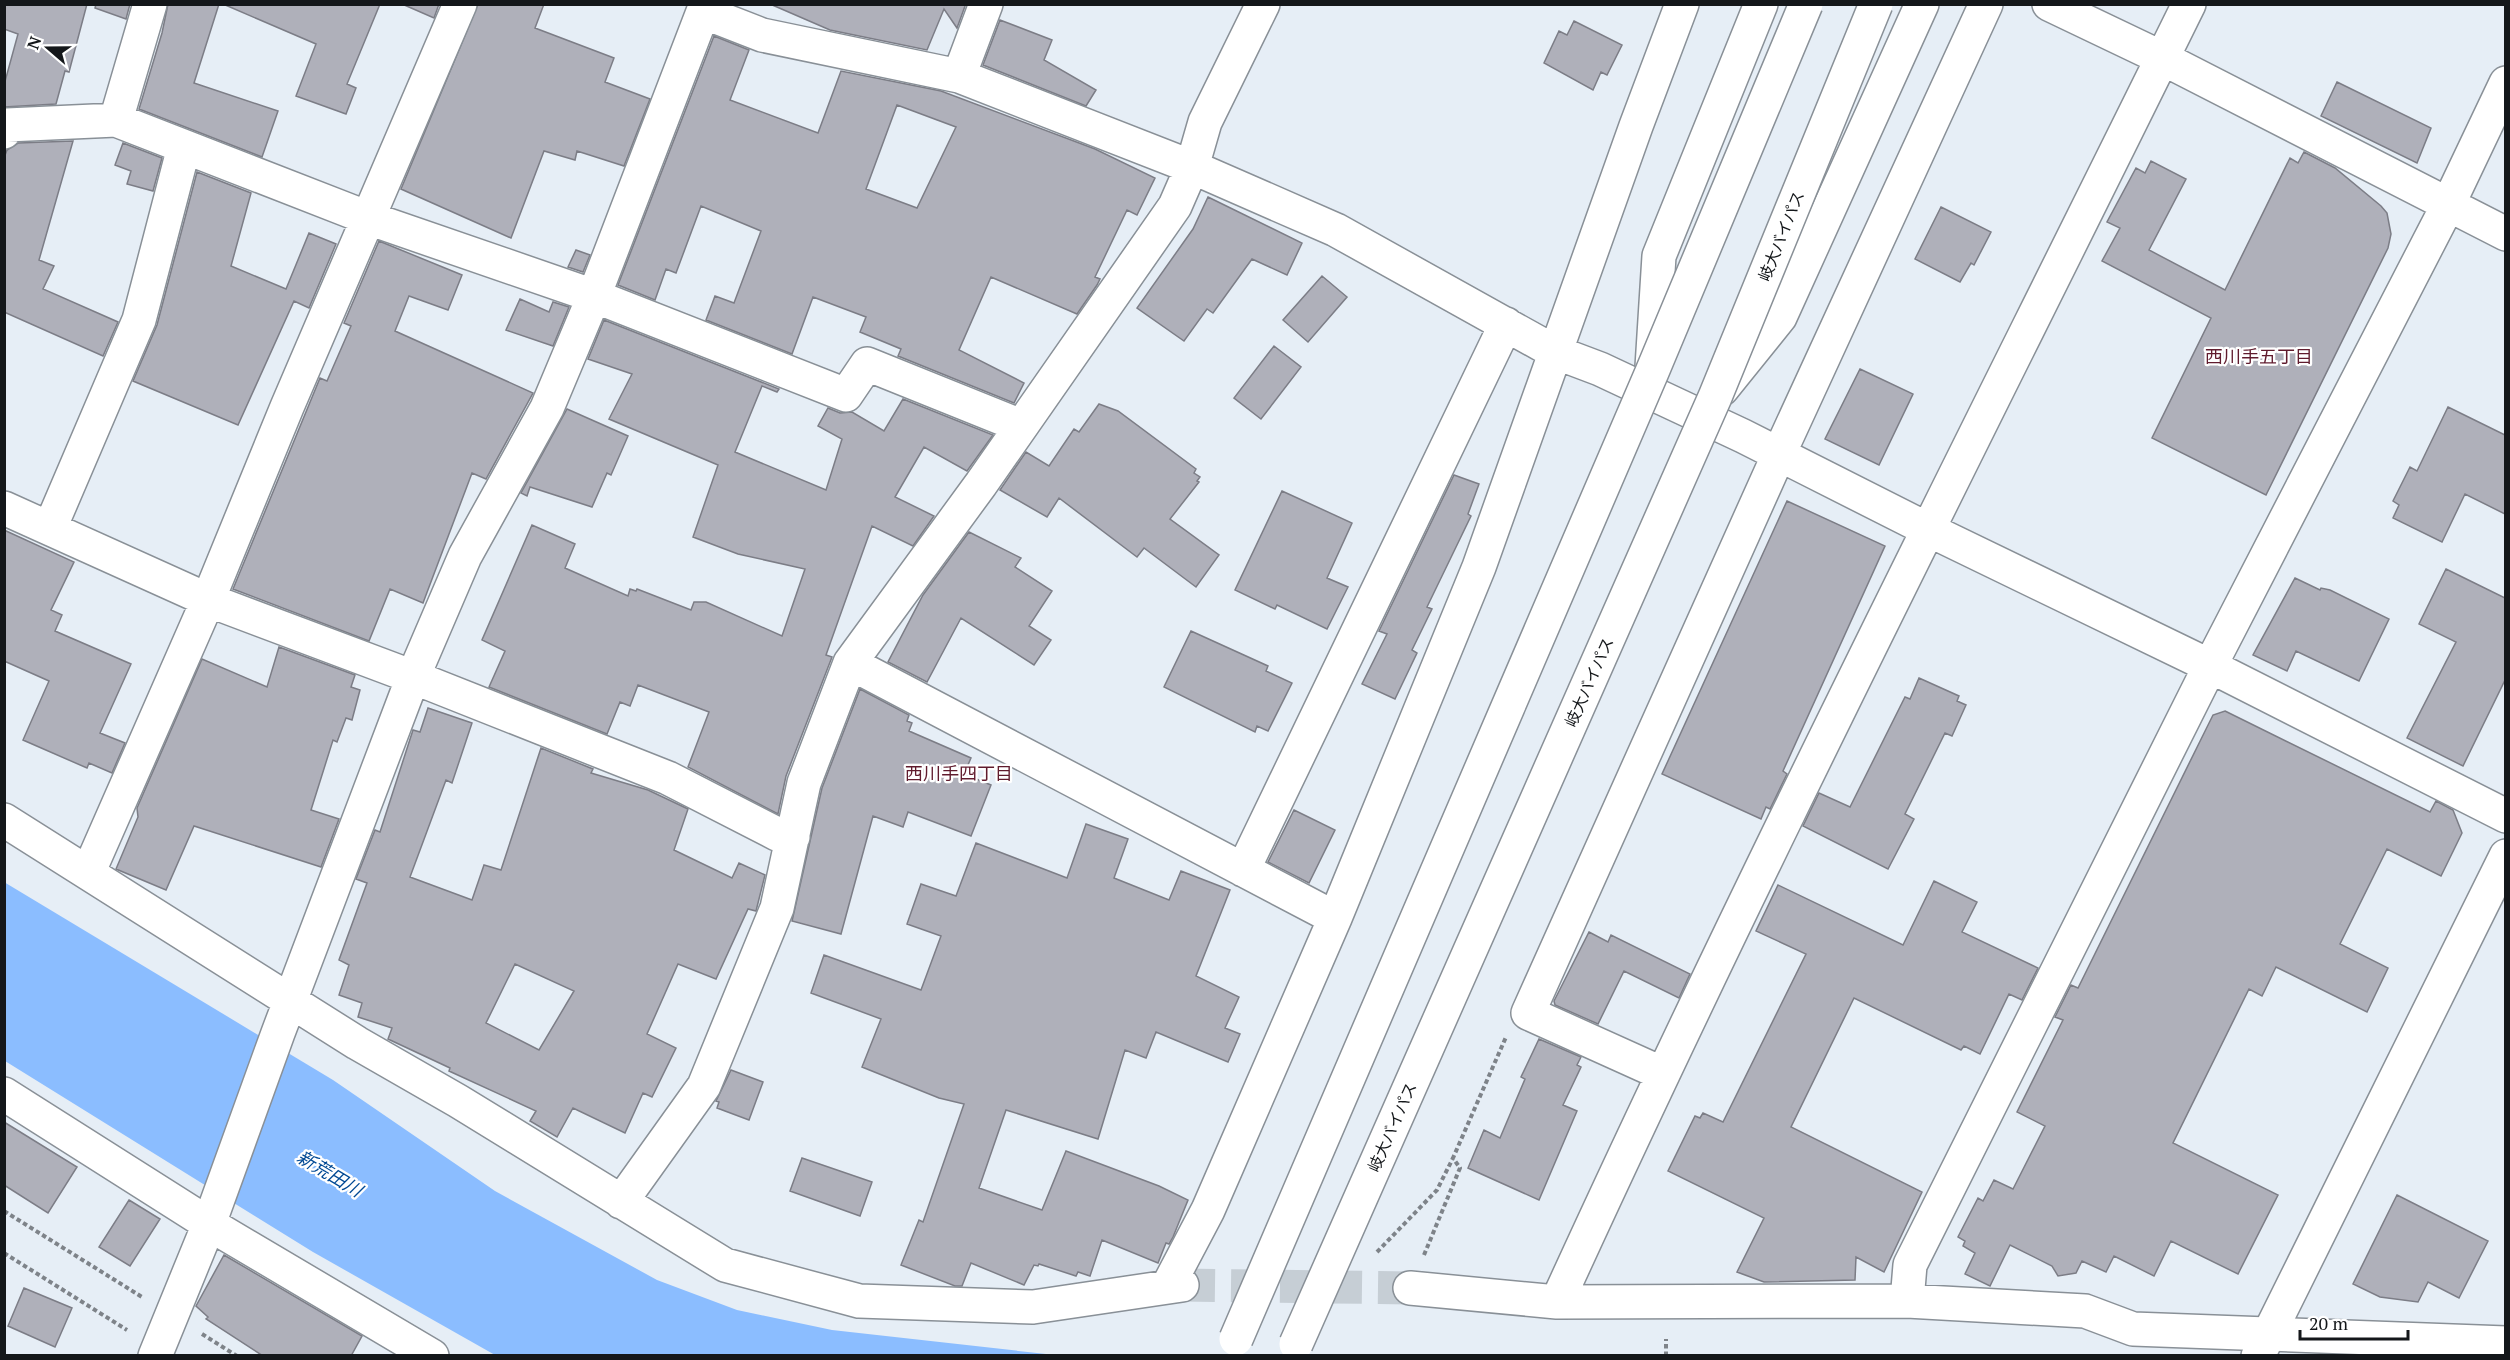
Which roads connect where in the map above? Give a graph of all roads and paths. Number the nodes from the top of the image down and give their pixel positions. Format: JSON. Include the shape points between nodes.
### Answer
{"nodes":[{"id":1,"x":150,"y":4,"type":"edge"},
{"id":2,"x":460,"y":4,"type":"edge"},
{"id":3,"x":986,"y":4,"type":"edge"},
{"id":4,"x":1263,"y":4,"type":"edge"},
{"id":5,"x":1682,"y":4,"type":"edge"},
{"id":6,"x":1761,"y":4,"type":"edge"},
{"id":7,"x":1806,"y":4,"type":"edge"},
{"id":8,"x":1876,"y":4,"type":"edge"},
{"id":9,"x":1922,"y":4,"type":"edge"},
{"id":10,"x":1986,"y":4,"type":"edge"},
{"id":11,"x":2049,"y":4,"type":"edge"},
{"id":12,"x":2188,"y":4,"type":"edge"},
{"id":13,"x":704,"y":8,"type":"edge"},
{"id":14,"x":2162,"y":58,"type":"junction"},
{"id":15,"x":959,"y":76,"type":"junction"},
{"id":16,"x":2505,"y":83,"type":"edge"},
{"id":17,"x":116,"y":120,"type":"junction"},
{"id":18,"x":4,"y":132,"type":"edge"},
{"id":19,"x":184,"y":147,"type":"junction"},
{"id":20,"x":1192,"y":167,"type":"junction"},
{"id":21,"x":2448,"y":205,"type":"junction"},
{"id":22,"x":368,"y":218,"type":"junction"},
{"id":23,"x":2505,"y":234,"type":"edge"},
{"id":24,"x":594,"y":296,"type":"junction"},
{"id":25,"x":1506,"y":324,"type":"junction"},
{"id":26,"x":1555,"y":352,"type":"junction"},
{"id":27,"x":1652,"y":372,"type":"junction"},
{"id":28,"x":1715,"y":397,"type":"junction"},
{"id":29,"x":1022,"y":426,"type":"junction"},
{"id":30,"x":1779,"y":454,"type":"junction"},
{"id":31,"x":4,"y":508,"type":"edge"},
{"id":32,"x":50,"y":528,"type":"junction"},
{"id":33,"x":1927,"y":529,"type":"junction"},
{"id":34,"x":208,"y":600,"type":"junction"},
{"id":35,"x":850,"y":663,"type":"junction"},
{"id":36,"x":2210,"y":666,"type":"junction"},
{"id":37,"x":413,"y":677,"type":"junction"},
{"id":38,"x":2505,"y":816,"type":"edge"},
{"id":39,"x":4,"y":820,"type":"edge"},
{"id":40,"x":793,"y":837,"type":"junction"},
{"id":41,"x":2505,"y":856,"type":"edge"},
{"id":42,"x":1244,"y":870,"type":"junction"},
{"id":43,"x":89,"y":872,"type":"junction"},
{"id":44,"x":1335,"y":918,"type":"junction"},
{"id":45,"x":291,"y":999,"type":"junction"},
{"id":46,"x":1528,"y":1013,"type":"junction"},
{"id":47,"x":1661,"y":1073,"type":"junction"},
{"id":48,"x":4,"y":1094,"type":"edge"},
{"id":49,"x":1453,"y":1158,"type":"junction"},
{"id":50,"x":621,"y":1202,"type":"junction"},
{"id":51,"x":4,"y":1211,"type":"edge"},
{"id":52,"x":212,"y":1215,"type":"junction"},
{"id":53,"x":4,"y":1253,"type":"edge"},
{"id":54,"x":1376,"y":1253,"type":"dead end"},
{"id":55,"x":1414,"y":1288,"type":"joint"},
{"id":56,"x":1907,"y":1301,"type":"junction"},
{"id":57,"x":1557,"y":1302,"type":"junction"},
{"id":58,"x":173,"y":1317,"type":"junction"},
{"id":59,"x":1666,"y":1339,"type":"dead end"},
{"id":60,"x":2505,"y":1343,"type":"edge"},
{"id":61,"x":2261,"y":1348,"type":"edge"},
{"id":62,"x":157,"y":1352,"type":"edge"},
{"id":63,"x":237,"y":1356,"type":"edge"},
{"id":64,"x":432,"y":1356,"type":"edge"},
{"id":65,"x":1229,"y":1356,"type":"edge"},
{"id":66,"x":1291,"y":1356,"type":"edge"},
{"id":67,"x":1666,"y":1356,"type":"edge"}],
"edges":[{"from":1,"to":17,"type":"main road"},
{"from":2,"to":22,"type":"main road"},
{"from":3,"to":15,"type":"main road"},
{"from":4,"to":20,"type":"main road","via":[[1205,122]]},
{"from":5,"to":26,"type":"main road"},
{"from":6,"to":27,"type":"main road","via":[[1659,256]]},
{"from":7,"to":27,"type":"main road","bridge":true},
{"from":8,"to":28,"type":"main road","name":"岐大バイパス","bridge":true},
{"from":9,"to":28,"type":"main road","via":[[1780,317]]},
{"from":10,"to":30,"type":"main road"},
{"from":11,"to":14,"type":"main road"},
{"from":12,"to":14,"type":"main road"},
{"from":13,"to":15,"type":"main road","via":[[762,35]]},
{"from":13,"to":24,"type":"main road"},
{"from":14,"to":21,"type":"main road"},
{"from":14,"to":33,"type":"main road"},
{"from":15,"to":20,"type":"main road"},
{"from":16,"to":21,"type":"main road"},
{"from":17,"to":18,"type":"main road","via":[[7,125]]},
{"from":17,"to":19,"type":"main road"},
{"from":19,"to":22,"type":"main road"},
{"from":19,"to":32,"type":"main road","via":[[139,320]]},
{"from":20,"to":25,"type":"main road","via":[[1336,230]]},
{"from":20,"to":29,"type":"main road","via":[[1175,206]]},
{"from":21,"to":23,"type":"main road"},
{"from":21,"to":36,"type":"main road"},
{"from":22,"to":24,"type":"main road"},
{"from":22,"to":34,"type":"main road"},
{"from":24,"to":29,"type":"main road","via":[[846,395],[867,364]]},
{"from":24,"to":37,"type":"main road","via":[[547,408],[465,556]]},
{"from":25,"to":26,"type":"main road"},
{"from":25,"to":42,"type":"main road"},
{"from":26,"to":30,"type":"main road","via":[[1600,369]]},
{"from":26,"to":44,"type":"main road","via":[[1479,567]]},
{"from":27,"to":65,"type":"main road","bridge":true},
{"from":28,"to":66,"type":"main road","name":"岐大バイパス","bridge":true},
{"from":29,"to":35,"type":"main road"},
{"from":30,"to":33,"type":"main road"},
{"from":30,"to":46,"type":"main road"},
{"from":31,"to":32,"type":"main road"},
{"from":32,"to":34,"type":"main road"},
{"from":33,"to":36,"type":"main road"},
{"from":33,"to":47,"type":"main road"},
{"from":34,"to":37,"type":"main road"},
{"from":34,"to":43,"type":"main road"},
{"from":35,"to":40,"type":"main road","via":[[804,783]]},
{"from":35,"to":42,"type":"main road"},
{"from":36,"to":38,"type":"main road"},
{"from":36,"to":56,"type":"main road","via":[[1910,1265]]},
{"from":37,"to":40,"type":"main road","via":[[668,778],[777,834]]},
{"from":37,"to":45,"type":"main road"},
{"from":39,"to":43,"type":"main road"},
{"from":40,"to":50,"type":"main road","via":[[777,908],[704,1086]]},
{"from":41,"to":61,"type":"main road"},
{"from":42,"to":44,"type":"main road"},
{"from":43,"to":45,"type":"main road"},
{"from":44,"to":50,"type":"main road","via":[[1175,1285],[1033,1307],[859,1301],[725,1265]]},
{"from":45,"to":50,"type":"main road"},
{"from":45,"to":52,"type":"main road"},
{"from":46,"to":47,"type":"main road"},
{"from":46,"to":49,"type":"path","via":[[1513,1022]]},
{"from":47,"to":57,"type":"main road"},
{"from":48,"to":52,"type":"main road"},
{"from":49,"to":54,"type":"path","via":[[1437,1190]]},
{"from":49,"to":55,"type":"path","via":[[1460,1168]]},
{"from":51,"to":58,"type":"path"},
{"from":52,"to":58,"type":"main road"},
{"from":52,"to":64,"type":"main road"},
{"from":53,"to":62,"type":"path"},
{"from":55,"to":57,"type":"main road"},
{"from":56,"to":57,"type":"main road"},
{"from":56,"to":61,"type":"main road","via":[[2085,1311],[2133,1329]]},
{"from":58,"to":62,"type":"main road"},
{"from":58,"to":63,"type":"path"},
{"from":59,"to":67,"type":"path"},
{"from":60,"to":61,"type":"main road"}]}
